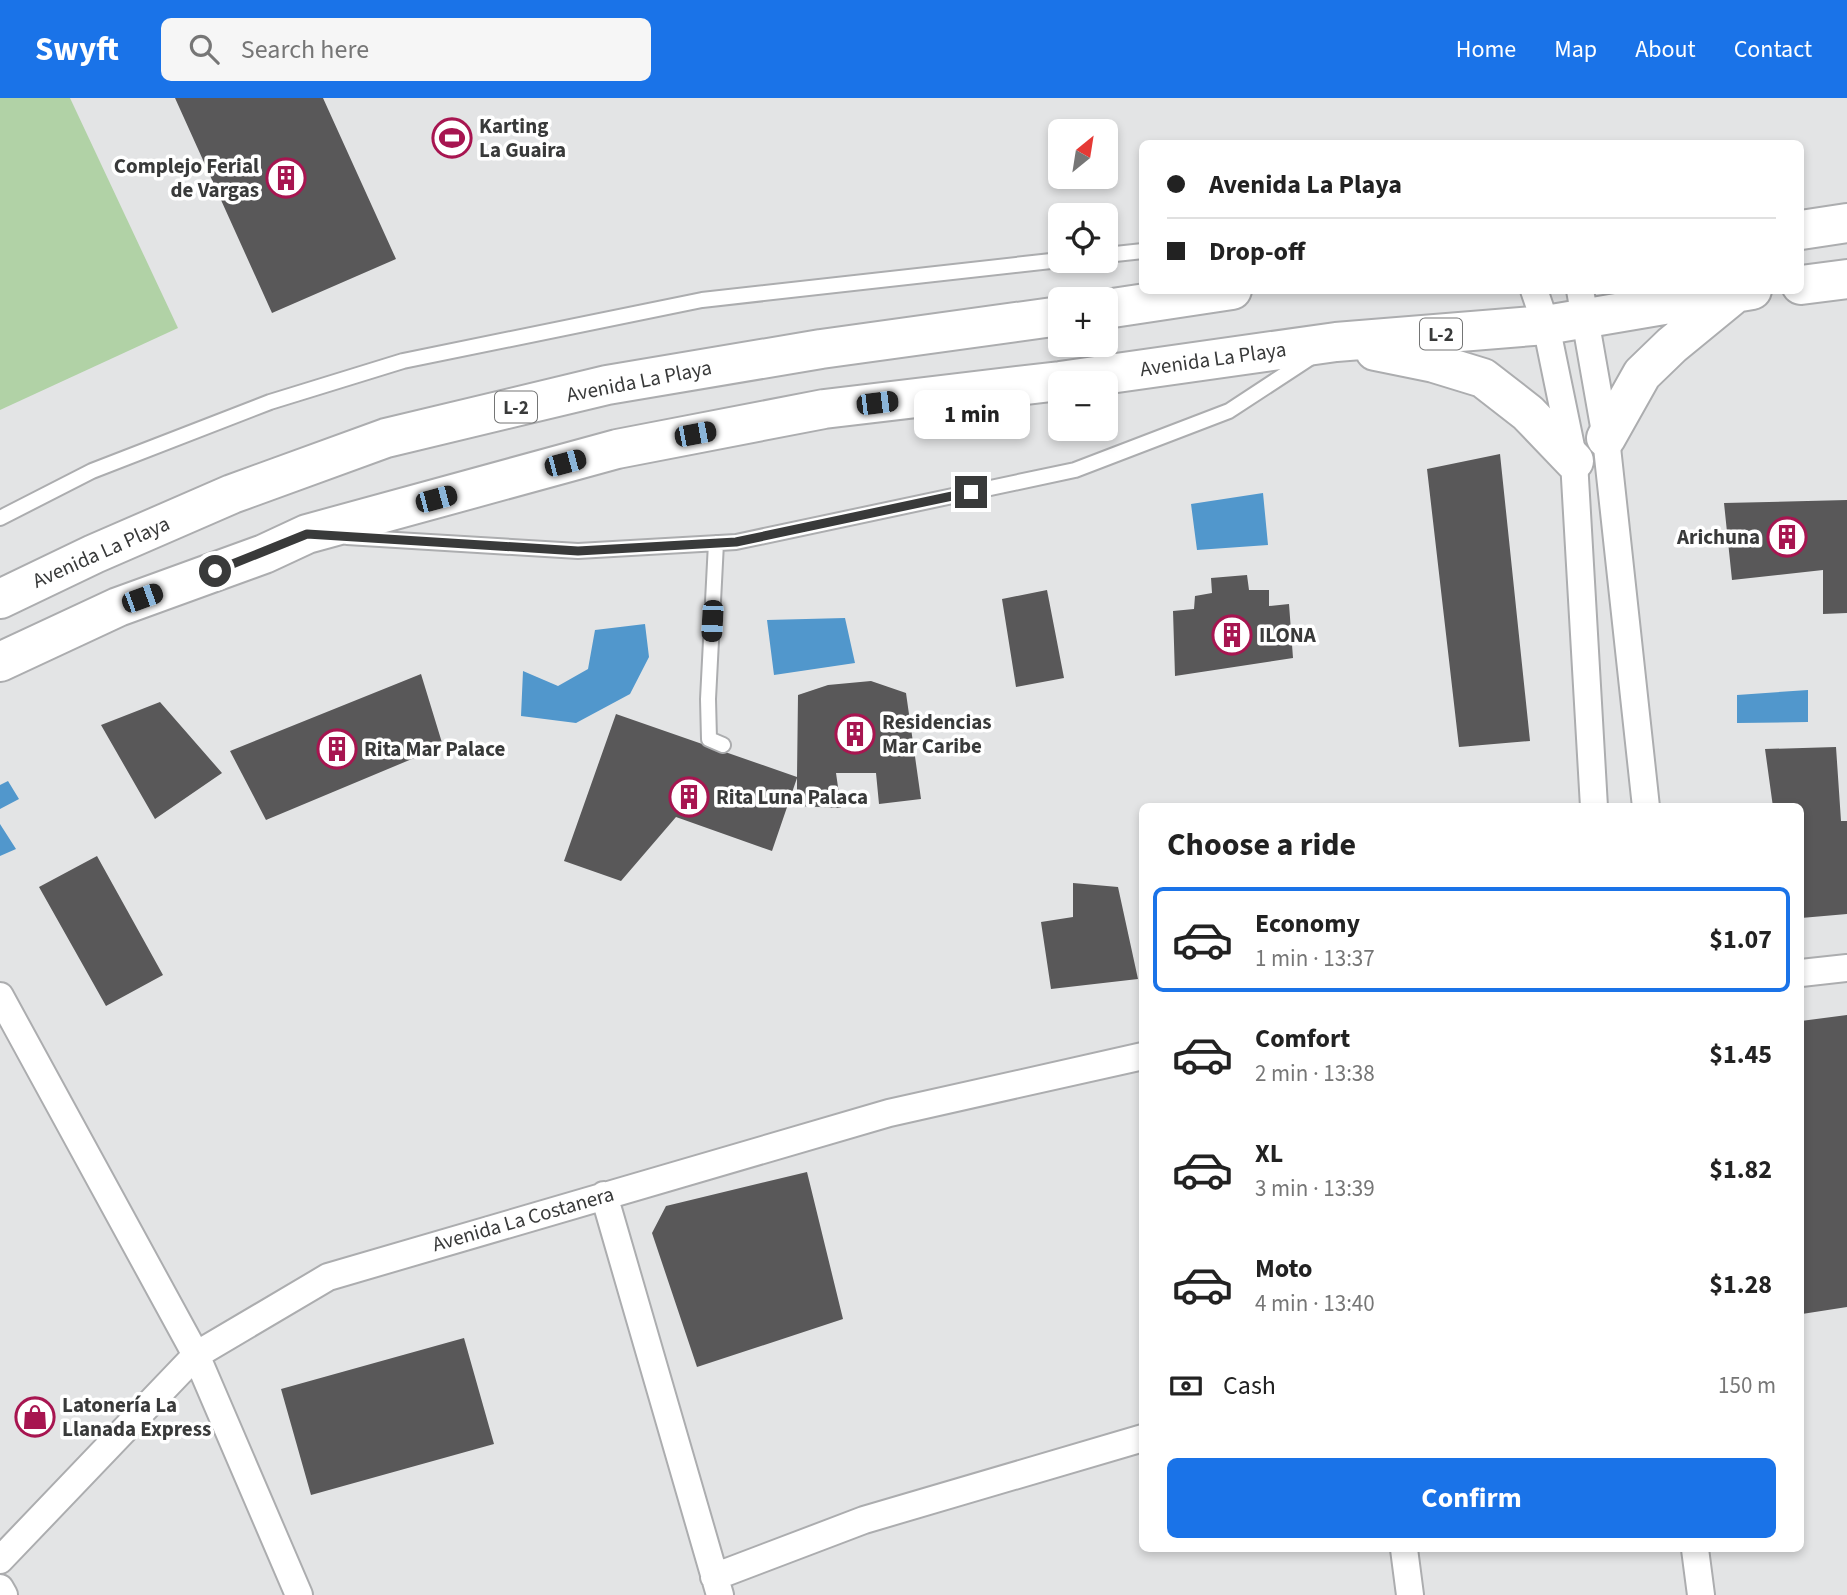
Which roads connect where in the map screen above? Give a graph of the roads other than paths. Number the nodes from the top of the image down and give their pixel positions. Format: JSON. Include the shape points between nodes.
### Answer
{"nodes":[{"id":1,"x":1847,"y":223,"type":"edge"},
{"id":2,"x":1804,"y":230,"type":"edge"},
{"id":3,"x":1139,"y":251,"type":"edge"},
{"id":4,"x":1118,"y":254,"type":"edge"},
{"id":5,"x":1048,"y":261,"type":"edge"},
{"id":6,"x":1847,"y":279,"type":"edge"},
{"id":7,"x":1804,"y":285,"type":"edge"},
{"id":8,"x":1205,"y":294,"type":"edge"},
{"id":9,"x":1717,"y":294,"type":"edge"},
{"id":10,"x":1741,"y":294,"type":"edge"},
{"id":11,"x":1582,"y":304,"type":"edge"},
{"id":12,"x":1118,"y":307,"type":"edge"},
{"id":13,"x":1540,"y":308,"type":"edge"},
{"id":14,"x":1048,"y":318,"type":"edge"},
{"id":15,"x":1336,"y":342,"type":"junction"},
{"id":16,"x":1606,"y":438,"type":"junction"},
{"id":17,"x":1574,"y":461,"type":"junction"},
{"id":18,"x":0,"y":518,"type":"edge"},
{"id":19,"x":307,"y":534,"type":"junction"},
{"id":20,"x":716,"y":543,"type":"junction"},
{"id":21,"x":0,"y":599,"type":"edge"},
{"id":22,"x":0,"y":662,"type":"edge"},
{"id":23,"x":723,"y":745,"type":"dead end"},
{"id":24,"x":1594,"y":803,"type":"edge"},
{"id":25,"x":1646,"y":803,"type":"edge"},
{"id":26,"x":1847,"y":968,"type":"edge"},
{"id":27,"x":1804,"y":974,"type":"edge"},
{"id":28,"x":0,"y":996,"type":"edge"},
{"id":29,"x":1139,"y":1057,"type":"edge"},
{"id":30,"x":604,"y":1195,"type":"junction"},
{"id":31,"x":196,"y":1355,"type":"junction"},
{"id":32,"x":1139,"y":1439,"type":"edge"},
{"id":33,"x":1404,"y":1552,"type":"edge"},
{"id":34,"x":1695,"y":1552,"type":"edge"},
{"id":35,"x":0,"y":1560,"type":"edge"},
{"id":36,"x":717,"y":1586,"type":"edge"},
{"id":37,"x":0,"y":1588,"type":"edge"},
{"id":38,"x":4,"y":1595,"type":"edge"},
{"id":39,"x":299,"y":1595,"type":"edge"},
{"id":40,"x":1410,"y":1595,"type":"edge"},
{"id":41,"x":1701,"y":1595,"type":"edge"}],
"edges":[{"from":1,"to":2,"type":"main road"},
{"from":3,"to":4,"type":"lane"},
{"from":5,"to":18,"type":"lane","via":[[702,300],[403,362],[231,416],[92,471]]},
{"from":6,"to":7,"type":"main road"},
{"from":8,"to":12,"type":"main road"},
{"from":9,"to":11,"type":"main road","name":"Avenida La Playa","number":"L-2"},
{"from":10,"to":16,"type":"main road","number":"L-2","via":[[1672,345],[1642,374]]},
{"from":11,"to":13,"type":"main road","name":"Avenida La Playa","number":"L-2"},
{"from":11,"to":16,"type":"street"},
{"from":13,"to":15,"type":"main road","name":"Avenida La Playa","number":"L-2"},
{"from":13,"to":17,"type":"street"},
{"from":14,"to":21,"type":"main road","name":"Avenida La Playa","number":"L-2","via":[[607,385],[386,438],[232,494]]},
{"from":15,"to":17,"type":"main road","via":[[1434,363],[1483,379],[1528,413]]},
{"from":15,"to":19,"type":"main road","name":"Avenida La Playa","number":"L-2","via":[[824,409],[617,449]]},
{"from":15,"to":20,"type":"lane","via":[[1229,411],[1075,470]]},
{"from":16,"to":25,"type":"street"},
{"from":17,"to":24,"type":"street"},
{"from":19,"to":20,"type":"lane","via":[[578,551]]},
{"from":19,"to":22,"type":"main road","name":"Avenida La Playa","number":"L-2","via":[[118,607]]},
{"from":20,"to":23,"type":"lane","via":[[709,739]]},
{"from":26,"to":27,"type":"street"},
{"from":28,"to":31,"type":"street"},
{"from":29,"to":30,"type":"street","name":"Avenida La Costanera","via":[[889,1113]]},
{"from":30,"to":31,"type":"street","name":"Avenida La Costanera","via":[[328,1276]]},
{"from":30,"to":36,"type":"street"},
{"from":31,"to":35,"type":"street","name":"Avenida La Costanera"},
{"from":31,"to":39,"type":"street"},
{"from":32,"to":36,"type":"street","via":[[864,1520]]},
{"from":33,"to":40,"type":"street"},
{"from":34,"to":41,"type":"street"},
{"from":37,"to":38,"type":"street"}]}
